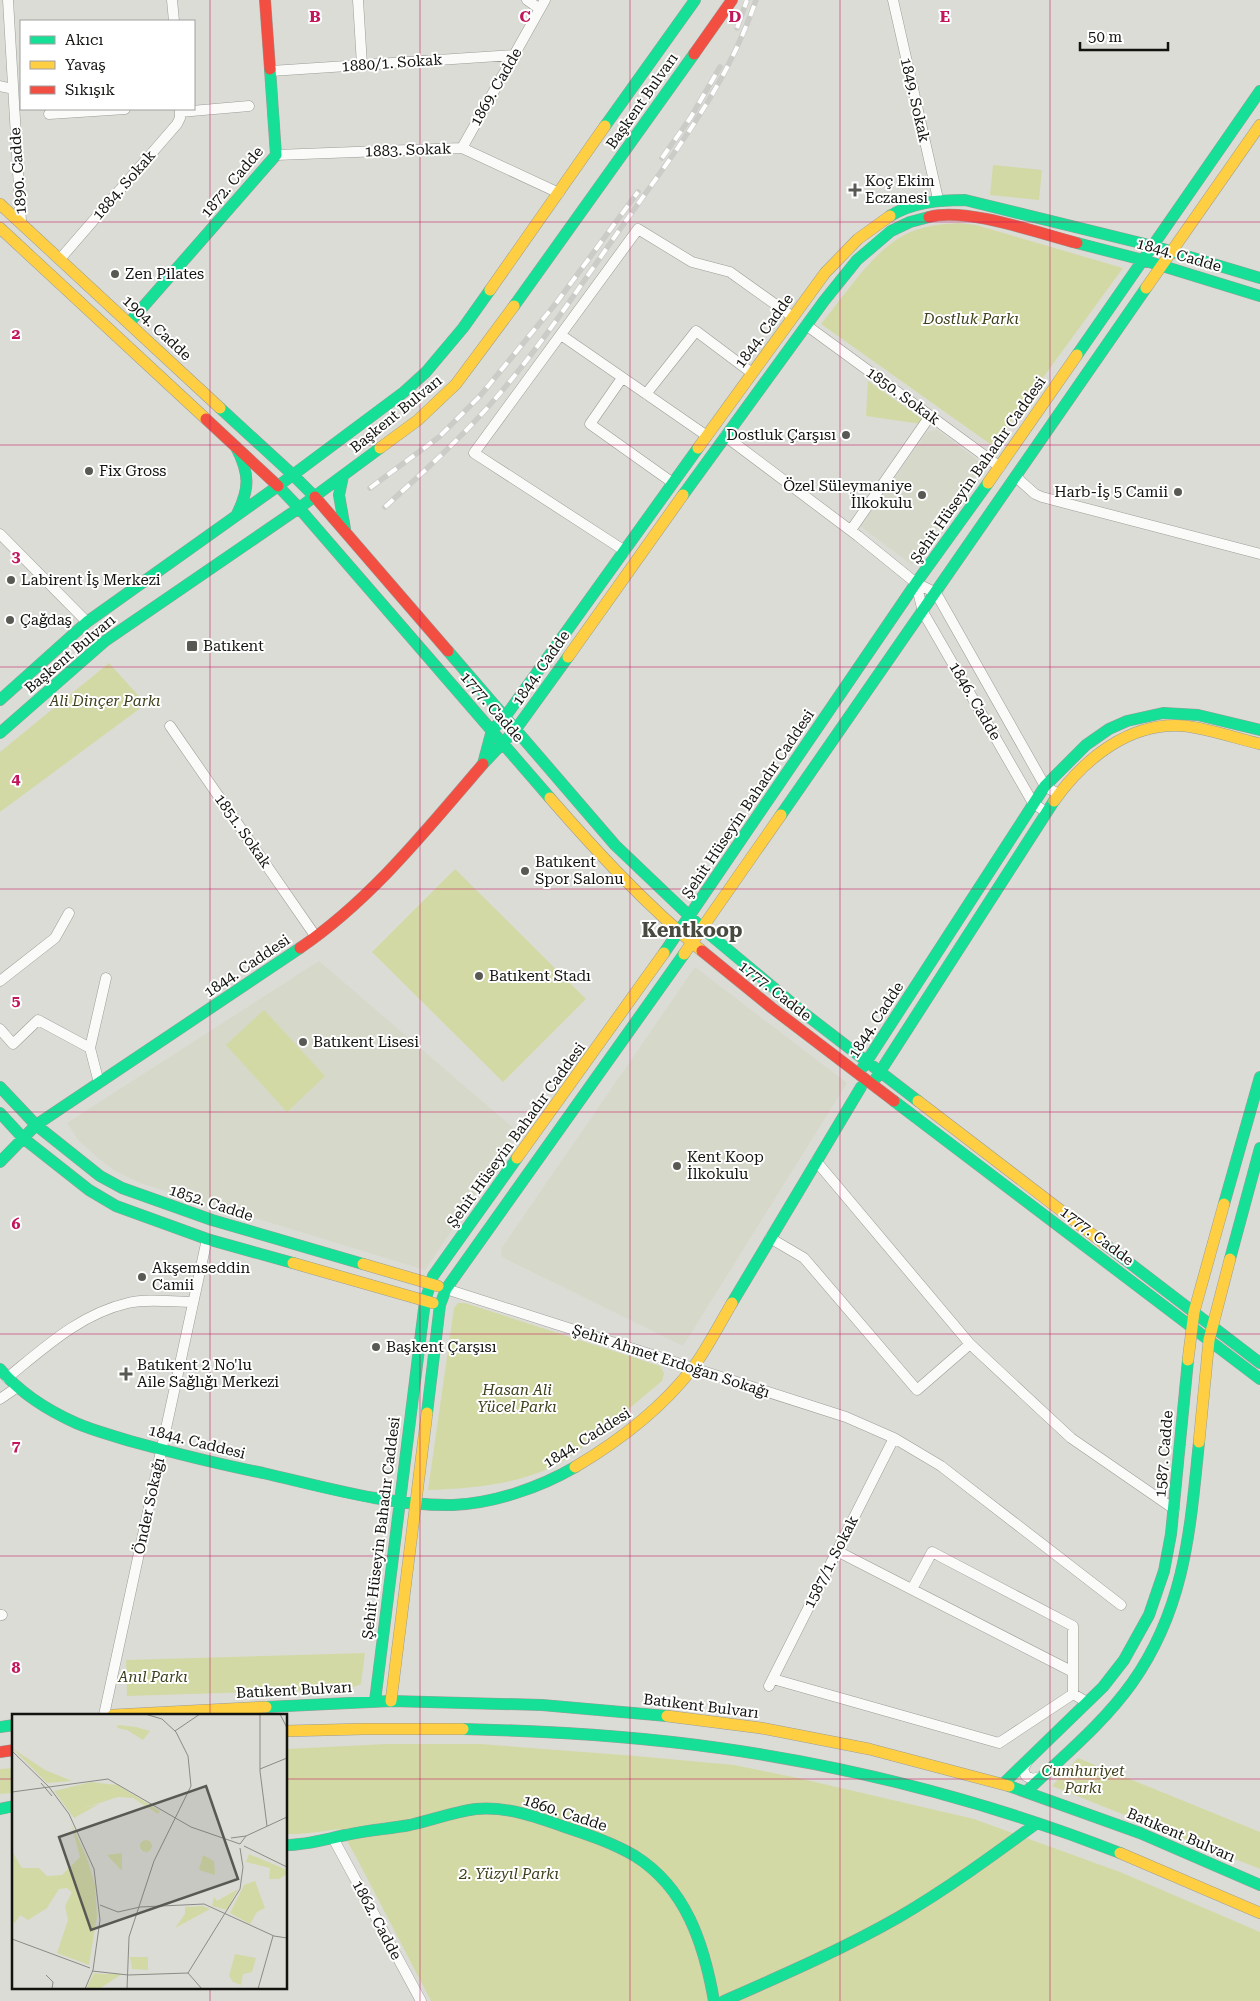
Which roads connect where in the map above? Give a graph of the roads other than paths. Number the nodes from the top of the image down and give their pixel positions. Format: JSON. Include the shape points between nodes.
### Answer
{"nodes":[{"id":1,"x":172,"y":0,"type":"edge"},
{"id":2,"x":265,"y":0,"type":"edge"},
{"id":3,"x":358,"y":0,"type":"edge"},
{"id":4,"x":527,"y":0,"type":"edge"},
{"id":5,"x":545,"y":0,"type":"edge"},
{"id":6,"x":696,"y":0,"type":"edge"},
{"id":7,"x":732,"y":0,"type":"edge"},
{"id":8,"x":893,"y":0,"type":"edge"},
{"id":9,"x":5,"y":3,"type":"edge"},
{"id":10,"x":540,"y":10,"type":"junction"},
{"id":11,"x":174,"y":20,"type":"edge"},
{"id":12,"x":514,"y":55,"type":"junction"},
{"id":13,"x":362,"y":65,"type":"junction"},
{"id":14,"x":271,"y":71,"type":"junction"},
{"id":15,"x":0,"y":86,"type":"edge"},
{"id":16,"x":13,"y":89,"type":"junction"},
{"id":17,"x":1260,"y":92,"type":"edge"},
{"id":18,"x":250,"y":106,"type":"dead end"},
{"id":19,"x":195,"y":109,"type":"edge"},
{"id":20,"x":110,"y":110,"type":"edge"},
{"id":21,"x":180,"y":110,"type":"edge"},
{"id":22,"x":50,"y":114,"type":"dead end"},
{"id":23,"x":1260,"y":125,"type":"edge"},
{"id":24,"x":462,"y":148,"type":"junction"},
{"id":25,"x":276,"y":155,"type":"junction"},
{"id":26,"x":559,"y":193,"type":"junction"},
{"id":27,"x":938,"y":199,"type":"junction"},
{"id":28,"x":0,"y":204,"type":"edge"},
{"id":29,"x":21,"y":222,"type":"junction"},
{"id":30,"x":0,"y":228,"type":"edge"},
{"id":31,"x":1153,"y":246,"type":"junction"},
{"id":32,"x":1172,"y":252,"type":"junction"},
{"id":33,"x":60,"y":259,"type":"junction"},
{"id":34,"x":1143,"y":260,"type":"junction"},
{"id":35,"x":1162,"y":266,"type":"junction"},
{"id":36,"x":1260,"y":278,"type":"edge"},
{"id":37,"x":1260,"y":296,"type":"edge"},
{"id":38,"x":792,"y":317,"type":"junction"},
{"id":39,"x":129,"y":322,"type":"junction"},
{"id":40,"x":806,"y":325,"type":"junction"},
{"id":41,"x":561,"y":335,"type":"junction"},
{"id":42,"x":752,"y":373,"type":"junction"},
{"id":43,"x":622,"y":378,"type":"junction"},
{"id":44,"x":646,"y":394,"type":"junction"},
{"id":45,"x":930,"y":416,"type":"junction"},
{"id":46,"x":710,"y":432,"type":"junction"},
{"id":47,"x":725,"y":436,"type":"junction"},
{"id":48,"x":236,"y":447,"type":"junction"},
{"id":49,"x":1000,"y":467,"type":"junction"},
{"id":50,"x":293,"y":475,"type":"junction"},
{"id":51,"x":343,"y":476,"type":"junction"},
{"id":52,"x":1016,"y":477,"type":"junction"},
{"id":53,"x":673,"y":483,"type":"junction"},
{"id":54,"x":278,"y":486,"type":"junction"},
{"id":55,"x":315,"y":497,"type":"junction"},
{"id":56,"x":299,"y":508,"type":"junction"},
{"id":57,"x":236,"y":517,"type":"junction"},
{"id":58,"x":851,"y":530,"type":"junction"},
{"id":59,"x":346,"y":532,"type":"junction"},
{"id":60,"x":0,"y":534,"type":"edge"},
{"id":61,"x":625,"y":550,"type":"junction"},
{"id":62,"x":1260,"y":554,"type":"edge"},
{"id":63,"x":916,"y":584,"type":"junction"},
{"id":64,"x":936,"y":592,"type":"junction"},
{"id":65,"x":923,"y":612,"type":"junction"},
{"id":66,"x":87,"y":622,"type":"junction"},
{"id":67,"x":0,"y":700,"type":"edge"},
{"id":68,"x":505,"y":717,"type":"junction"},
{"id":69,"x":170,"y":726,"type":"dead end"},
{"id":70,"x":516,"y":729,"type":"junction"},
{"id":71,"x":492,"y":730,"type":"junction"},
{"id":72,"x":1260,"y":730,"type":"edge"},
{"id":73,"x":0,"y":733,"type":"edge"},
{"id":74,"x":502,"y":743,"type":"junction"},
{"id":75,"x":1260,"y":744,"type":"edge"},
{"id":76,"x":484,"y":764,"type":"junction"},
{"id":77,"x":1045,"y":786,"type":"junction"},
{"id":78,"x":1058,"y":794,"type":"junction"},
{"id":79,"x":1033,"y":803,"type":"junction"},
{"id":80,"x":1046,"y":812,"type":"junction"},
{"id":81,"x":69,"y":913,"type":"dead end"},
{"id":82,"x":689,"y":916,"type":"junction"},
{"id":83,"x":702,"y":928,"type":"junction"},
{"id":84,"x":679,"y":932,"type":"junction"},
{"id":85,"x":316,"y":937,"type":"junction"},
{"id":86,"x":692,"y":943,"type":"junction"},
{"id":87,"x":106,"y":978,"type":"dead end"},
{"id":88,"x":0,"y":981,"type":"edge"},
{"id":89,"x":0,"y":1029,"type":"edge"},
{"id":90,"x":90,"y":1048,"type":"junction"},
{"id":91,"x":867,"y":1061,"type":"junction"},
{"id":92,"x":880,"y":1072,"type":"junction"},
{"id":93,"x":859,"y":1074,"type":"junction"},
{"id":94,"x":1260,"y":1077,"type":"edge"},
{"id":95,"x":100,"y":1083,"type":"junction"},
{"id":96,"x":867,"y":1085,"type":"junction"},
{"id":97,"x":0,"y":1087,"type":"edge"},
{"id":98,"x":0,"y":1113,"type":"edge"},
{"id":99,"x":36,"y":1125,"type":"junction"},
{"id":100,"x":23,"y":1138,"type":"junction"},
{"id":101,"x":1260,"y":1148,"type":"edge"},
{"id":102,"x":816,"y":1161,"type":"junction"},
{"id":103,"x":0,"y":1162,"type":"edge"},
{"id":104,"x":770,"y":1238,"type":"junction"},
{"id":105,"x":207,"y":1239,"type":"junction"},
{"id":106,"x":430,"y":1284,"type":"junction"},
{"id":107,"x":446,"y":1289,"type":"junction"},
{"id":108,"x":425,"y":1301,"type":"junction"},
{"id":109,"x":193,"y":1302,"type":"junction"},
{"id":110,"x":440,"y":1306,"type":"junction"},
{"id":111,"x":1194,"y":1312,"type":"junction"},
{"id":112,"x":1212,"y":1326,"type":"junction"},
{"id":113,"x":1192,"y":1327,"type":"junction"},
{"id":114,"x":1209,"y":1340,"type":"junction"},
{"id":115,"x":970,"y":1344,"type":"junction"},
{"id":116,"x":1260,"y":1363,"type":"edge"},
{"id":117,"x":693,"y":1368,"type":"junction"},
{"id":118,"x":3,"y":1373,"type":"edge"},
{"id":119,"x":1260,"y":1379,"type":"edge"},
{"id":120,"x":16,"y":1388,"type":"junction"},
{"id":121,"x":0,"y":1399,"type":"edge"},
{"id":122,"x":894,"y":1438,"type":"junction"},
{"id":123,"x":161,"y":1450,"type":"junction"},
{"id":124,"x":400,"y":1502,"type":"junction"},
{"id":125,"x":416,"y":1504,"type":"junction"},
{"id":126,"x":1174,"y":1509,"type":"junction"},
{"id":127,"x":837,"y":1551,"type":"junction"},
{"id":128,"x":912,"y":1589,"type":"junction"},
{"id":129,"x":1121,"y":1605,"type":"dead end"},
{"id":130,"x":1073,"y":1672,"type":"junction"},
{"id":131,"x":1073,"y":1694,"type":"junction"},
{"id":132,"x":374,"y":1701,"type":"junction"},
{"id":133,"x":391,"y":1701,"type":"junction"},
{"id":134,"x":1087,"y":1702,"type":"junction"},
{"id":135,"x":104,"y":1714,"type":"edge"},
{"id":136,"x":132,"y":1714,"type":"edge"},
{"id":137,"x":288,"y":1731,"type":"edge"},
{"id":138,"x":1026,"y":1762,"type":"junction"},
{"id":139,"x":1041,"y":1777,"type":"junction"},
{"id":140,"x":1002,"y":1784,"type":"junction"},
{"id":141,"x":1026,"y":1792,"type":"junction"},
{"id":142,"x":1036,"y":1823,"type":"junction"},
{"id":143,"x":333,"y":1838,"type":"junction"},
{"id":144,"x":288,"y":1845,"type":"edge"},
{"id":145,"x":1260,"y":1885,"type":"edge"},
{"id":146,"x":1260,"y":1914,"type":"edge"},
{"id":147,"x":421,"y":2001,"type":"edge"},
{"id":148,"x":714,"y":2001,"type":"edge"},
{"id":149,"x":724,"y":2001,"type":"edge"}],
"edges":[{"from":1,"to":11,"type":"street"},
{"from":2,"to":14,"type":"street","name":"1872. Cadde"},
{"from":3,"to":13,"type":"street"},
{"from":4,"to":10,"type":"street"},
{"from":5,"to":10,"type":"street","name":"1869. Cadde"},
{"from":6,"to":26,"type":"street","name":"Başkent Bulvarı"},
{"from":7,"to":51,"type":"street","name":"Başkent Bulvarı","via":[[470,367],[431,409]]},
{"from":8,"to":27,"type":"street","name":"1849. Sokak"},
{"from":9,"to":16,"type":"street","name":"1890. Cadde"},
{"from":10,"to":12,"type":"street","name":"1869. Cadde"},
{"from":12,"to":13,"type":"street","name":"1880/1. Sokak"},
{"from":12,"to":24,"type":"street","name":"1869. Cadde"},
{"from":13,"to":14,"type":"street","name":"1880/1. Sokak"},
{"from":14,"to":25,"type":"street","name":"1872. Cadde"},
{"from":15,"to":16,"type":"street"},
{"from":16,"to":29,"type":"street","name":"1890. Cadde"},
{"from":17,"to":31,"type":"street","name":"Şehit Hüseyin Bahadır Caddesi"},
{"from":18,"to":19,"type":"street"},
{"from":20,"to":22,"type":"street"},
{"from":21,"to":33,"type":"street","name":"1884. Sokak","via":[[177,124]]},
{"from":23,"to":32,"type":"street","name":"Şehit Hüseyin Bahadır Caddesi"},
{"from":24,"to":25,"type":"street","name":"1883. Sokak"},
{"from":24,"to":26,"type":"street","name":"1883. Sokak"},
{"from":25,"to":39,"type":"street","name":"1872. Cadde"},
{"from":26,"to":50,"type":"street","name":"Başkent Bulvarı","via":[[426,372]]},
{"from":27,"to":31,"type":"street","name":"1844. Cadde","via":[[974,202]]},
{"from":27,"to":38,"type":"street","name":"1844. Cadde","via":[[892,213],[866,232],[840,257]]},
{"from":28,"to":29,"type":"street","name":"1904. Cadde"},
{"from":29,"to":33,"type":"street","name":"1904. Cadde"},
{"from":30,"to":48,"type":"street"},
{"from":31,"to":32,"type":"street","name":"1844. Cadde"},
{"from":31,"to":34,"type":"street","name":"Şehit Hüseyin Bahadır Caddesi"},
{"from":32,"to":35,"type":"street","name":"Şehit Hüseyin Bahadır Caddesi"},
{"from":32,"to":36,"type":"street","name":"1844. Cadde"},
{"from":33,"to":39,"type":"street","name":"1904. Cadde"},
{"from":34,"to":35,"type":"street","name":"1844. Cadde"},
{"from":34,"to":40,"type":"street","name":"1844. Cadde","via":[[977,217],[933,216],[900,226],[870,248],[844,274]]},
{"from":34,"to":49,"type":"street","name":"Şehit Hüseyin Bahadır Caddesi"},
{"from":35,"to":37,"type":"street","name":"1844. Cadde"},
{"from":35,"to":52,"type":"street","name":"Şehit Hüseyin Bahadır Caddesi"},
{"from":38,"to":41,"type":"street","via":[[730,272],[692,262],[638,229]]},
{"from":38,"to":42,"type":"street","name":"1844. Cadde"},
{"from":39,"to":50,"type":"street","name":"1904. Cadde"},
{"from":40,"to":45,"type":"street","name":"1850. Sokak"},
{"from":40,"to":47,"type":"street","name":"1844. Cadde"},
{"from":41,"to":43,"type":"street"},
{"from":41,"to":61,"type":"street","via":[[474,453]]},
{"from":42,"to":44,"type":"street","via":[[696,332]]},
{"from":42,"to":46,"type":"street","name":"1844. Cadde"},
{"from":43,"to":44,"type":"street"},
{"from":43,"to":53,"type":"street","via":[[590,424]]},
{"from":44,"to":46,"type":"street"},
{"from":45,"to":49,"type":"street","name":"1850. Sokak"},
{"from":45,"to":58,"type":"street"},
{"from":46,"to":47,"type":"street"},
{"from":46,"to":53,"type":"street","name":"1844. Cadde"},
{"from":47,"to":58,"type":"street"},
{"from":47,"to":70,"type":"street","name":"1844. Cadde"},
{"from":48,"to":54,"type":"street"},
{"from":48,"to":57,"type":"street","via":[[244,462],[248,481]]},
{"from":49,"to":63,"type":"street","name":"Şehit Hüseyin Bahadır Caddesi"},
{"from":50,"to":54,"type":"street","name":"Başkent Bulvarı"},
{"from":50,"to":55,"type":"street","name":"1904. Cadde"},
{"from":51,"to":55,"type":"street","name":"Başkent Bulvarı"},
{"from":51,"to":59,"type":"street","via":[[339,495]]},
{"from":52,"to":62,"type":"street","via":[[1042,497]]},
{"from":52,"to":64,"type":"street","name":"Şehit Hüseyin Bahadır Caddesi"},
{"from":53,"to":61,"type":"street","name":"1844. Cadde"},
{"from":54,"to":56,"type":"street","name":"1777. Cadde"},
{"from":54,"to":57,"type":"street","name":"Başkent Bulvarı"},
{"from":55,"to":56,"type":"street","name":"Başkent Bulvarı"},
{"from":55,"to":59,"type":"street","name":"1777. Cadde"},
{"from":56,"to":71,"type":"street","name":"1777. Cadde"},
{"from":56,"to":73,"type":"street","name":"Başkent Bulvarı","via":[[105,641]]},
{"from":57,"to":66,"type":"street","name":"Başkent Bulvarı"},
{"from":58,"to":63,"type":"street"},
{"from":59,"to":68,"type":"street","name":"1777. Cadde"},
{"from":60,"to":66,"type":"street"},
{"from":61,"to":68,"type":"street","name":"1844. Cadde"},
{"from":63,"to":64,"type":"street"},
{"from":63,"to":65,"type":"street","name":"1846. Cadde"},
{"from":63,"to":82,"type":"street","name":"Şehit Hüseyin Bahadır Caddesi"},
{"from":64,"to":65,"type":"street","name":"Şehit Hüseyin Bahadır Caddesi"},
{"from":64,"to":77,"type":"street","name":"1846. Cadde"},
{"from":65,"to":79,"type":"street","name":"1846. Cadde"},
{"from":65,"to":83,"type":"street","name":"Şehit Hüseyin Bahadır Caddesi"},
{"from":66,"to":67,"type":"street","name":"Başkent Bulvarı"},
{"from":68,"to":70,"type":"street","name":"1777. Cadde"},
{"from":68,"to":71,"type":"street","name":"1844. Cadde"},
{"from":69,"to":85,"type":"street","name":"1851. Sokak"},
{"from":70,"to":74,"type":"street","name":"1844. Cadde"},
{"from":70,"to":82,"type":"street","name":"1777. Cadde","via":[[615,845]]},
{"from":71,"to":74,"type":"street","name":"1777. Cadde"},
{"from":71,"to":76,"type":"street"},
{"from":72,"to":77,"type":"street","name":"1844. Cadde","via":[[1191,714],[1163,713],[1138,718],[1099,735],[1073,756]]},
{"from":74,"to":76,"type":"street","name":"1844. Cadde"},
{"from":74,"to":84,"type":"street","name":"1777. Cadde","via":[[590,843]]},
{"from":75,"to":78,"type":"street","name":"1844. Cadde","via":[[1182,726],[1141,730],[1098,754]]},
{"from":76,"to":85,"type":"street","name":"1844. Caddesi","via":[[390,872]]},
{"from":77,"to":78,"type":"street","name":"1846. Cadde"},
{"from":77,"to":79,"type":"street","name":"1844. Cadde"},
{"from":78,"to":80,"type":"street","name":"1844. Cadde"},
{"from":79,"to":80,"type":"street","name":"1846. Cadde"},
{"from":79,"to":91,"type":"street","name":"1844. Cadde"},
{"from":80,"to":92,"type":"street","name":"1844. Cadde"},
{"from":81,"to":88,"type":"street","via":[[55,938]]},
{"from":82,"to":83,"type":"street","name":"1777. Cadde"},
{"from":82,"to":84,"type":"street","name":"Şehit Hüseyin Bahadır Caddesi"},
{"from":83,"to":86,"type":"street","name":"Şehit Hüseyin Bahadır Caddesi"},
{"from":83,"to":91,"type":"street","name":"1777. Cadde"},
{"from":84,"to":86,"type":"street","name":"1777. Cadde"},
{"from":84,"to":106,"type":"street","name":"Şehit Hüseyin Bahadır Caddesi"},
{"from":85,"to":95,"type":"street","name":"1844. Caddesi"},
{"from":86,"to":93,"type":"street","name":"1777. Cadde"},
{"from":86,"to":107,"type":"street","name":"Şehit Hüseyin Bahadır Caddesi"},
{"from":87,"to":90,"type":"street"},
{"from":89,"to":90,"type":"street","via":[[13,1044],[38,1020]]},
{"from":90,"to":95,"type":"street"},
{"from":91,"to":92,"type":"street","name":"1777. Cadde"},
{"from":91,"to":93,"type":"street","name":"1844. Cadde"},
{"from":92,"to":96,"type":"street","name":"1844. Cadde"},
{"from":92,"to":111,"type":"street","name":"1777. Cadde"},
{"from":93,"to":96,"type":"street","name":"1844. Cadde"},
{"from":94,"to":111,"type":"street","name":"1587. Cadde"},
{"from":95,"to":99,"type":"street","name":"1844. Caddesi"},
{"from":96,"to":102,"type":"street","name":"1844. Caddesi"},
{"from":96,"to":113,"type":"street","name":"1777. Cadde"},
{"from":97,"to":99,"type":"street","name":"1852. Cadde"},
{"from":98,"to":100,"type":"street"},
{"from":99,"to":100,"type":"street","name":"1844. Caddesi"},
{"from":99,"to":106,"type":"street","name":"1852. Cadde","via":[[105,1179],[137,1194],[212,1220]]},
{"from":100,"to":103,"type":"street","name":"1844. Caddesi"},
{"from":100,"to":105,"type":"street","via":[[100,1197],[130,1212]]},
{"from":101,"to":112,"type":"street"},
{"from":102,"to":104,"type":"street","name":"1844. Caddesi"},
{"from":102,"to":115,"type":"street"},
{"from":104,"to":115,"type":"street","via":[[804,1258],[917,1390]]},
{"from":104,"to":117,"type":"street","name":"1844. Caddesi"},
{"from":105,"to":108,"type":"street"},
{"from":105,"to":109,"type":"street","name":"Önder Sokağı"},
{"from":106,"to":107,"type":"street","name":"1852. Cadde"},
{"from":106,"to":108,"type":"street","name":"Şehit Hüseyin Bahadır Caddesi"},
{"from":107,"to":110,"type":"street","name":"Şehit Hüseyin Bahadır Caddesi"},
{"from":107,"to":117,"type":"street","name":"Şehit Ahmet Erdoğan Sokağı"},
{"from":108,"to":110,"type":"street"},
{"from":108,"to":124,"type":"street","name":"Şehit Hüseyin Bahadır Caddesi"},
{"from":109,"to":118,"type":"street","via":[[129,1303],[104,1311],[64,1332]]},
{"from":109,"to":123,"type":"street","name":"Önder Sokağı"},
{"from":110,"to":125,"type":"street","name":"Şehit Hüseyin Bahadır Caddesi"},
{"from":111,"to":112,"type":"street","name":"1777. Cadde"},
{"from":111,"to":113,"type":"street","name":"1587. Cadde"},
{"from":112,"to":114,"type":"street"},
{"from":112,"to":116,"type":"street","name":"1777. Cadde"},
{"from":113,"to":114,"type":"street","name":"1777. Cadde"},
{"from":113,"to":126,"type":"street","name":"1587. Cadde"},
{"from":114,"to":119,"type":"street","name":"1777. Cadde"},
{"from":114,"to":139,"type":"street","via":[[1189,1538],[1174,1602],[1155,1644],[1125,1692],[1107,1714]]},
{"from":115,"to":126,"type":"street","via":[[1066,1434]]},
{"from":117,"to":122,"type":"street","name":"Şehit Ahmet Erdoğan Sokağı","via":[[846,1417]]},
{"from":117,"to":125,"type":"street","name":"1844. Caddesi","via":[[670,1396],[641,1422],[560,1474],[523,1490],[478,1502]]},
{"from":118,"to":120,"type":"street","name":"1844. Caddesi"},
{"from":120,"to":121,"type":"street"},
{"from":120,"to":123,"type":"street","name":"1844. Caddesi","via":[[77,1423]]},
{"from":122,"to":127,"type":"street","name":"1587/1. Sokak"},
{"from":122,"to":129,"type":"street","name":"Şehit Ahmet Erdoğan Sokağı","via":[[941,1466]]},
{"from":123,"to":124,"type":"street","name":"1844. Caddesi"},
{"from":123,"to":135,"type":"street","name":"Önder Sokağı"},
{"from":124,"to":125,"type":"street","name":"1844. Caddesi"},
{"from":124,"to":132,"type":"street","name":"Şehit Hüseyin Bahadır Caddesi"},
{"from":125,"to":133,"type":"street","name":"Şehit Hüseyin Bahadır Caddesi"},
{"from":126,"to":134,"type":"street","name":"1587. Cadde","via":[[1164,1570],[1146,1623],[1116,1671]]},
{"from":127,"to":128,"type":"street"},
{"from":127,"to":131,"type":"street","name":"1587/1. Sokak","via":[[771,1682],[999,1743]]},
{"from":128,"to":130,"type":"street"},
{"from":128,"to":130,"type":"street","via":[[932,1552],[1073,1626]]},
{"from":130,"to":131,"type":"street"},
{"from":131,"to":134,"type":"street"},
{"from":132,"to":133,"type":"street","name":"Batıkent Bulvarı"},
{"from":132,"to":136,"type":"street","name":"Batıkent Bulvarı"},
{"from":133,"to":140,"type":"street","name":"Batıkent Bulvarı","via":[[542,1706],[659,1715],[761,1728],[869,1749]]},
{"from":134,"to":138,"type":"street","name":"1587. Cadde"},
{"from":137,"to":142,"type":"street","via":[[400,1728],[541,1732],[657,1740],[756,1753],[860,1774]]},
{"from":138,"to":139,"type":"street","via":[[1023,1769],[1026,1776],[1032,1779]]},
{"from":138,"to":140,"type":"street","name":"1587. Cadde"},
{"from":139,"to":141,"type":"street"},
{"from":140,"to":141,"type":"street","name":"Batıkent Bulvarı"},
{"from":141,"to":145,"type":"street","name":"Batıkent Bulvarı","via":[[1140,1833]]},
{"from":142,"to":146,"type":"street","via":[[1129,1856]]},
{"from":142,"to":149,"type":"street","via":[[980,1866],[898,1917],[786,1974]]},
{"from":143,"to":144,"type":"street","name":"1860. Cadde","via":[[314,1844]]},
{"from":143,"to":147,"type":"street","name":"1862. Cadde"},
{"from":143,"to":148,"type":"street","name":"1860. Cadde","via":[[489,1809],[531,1816],[622,1849],[648,1865],[683,1904],[705,1951]]}]}
